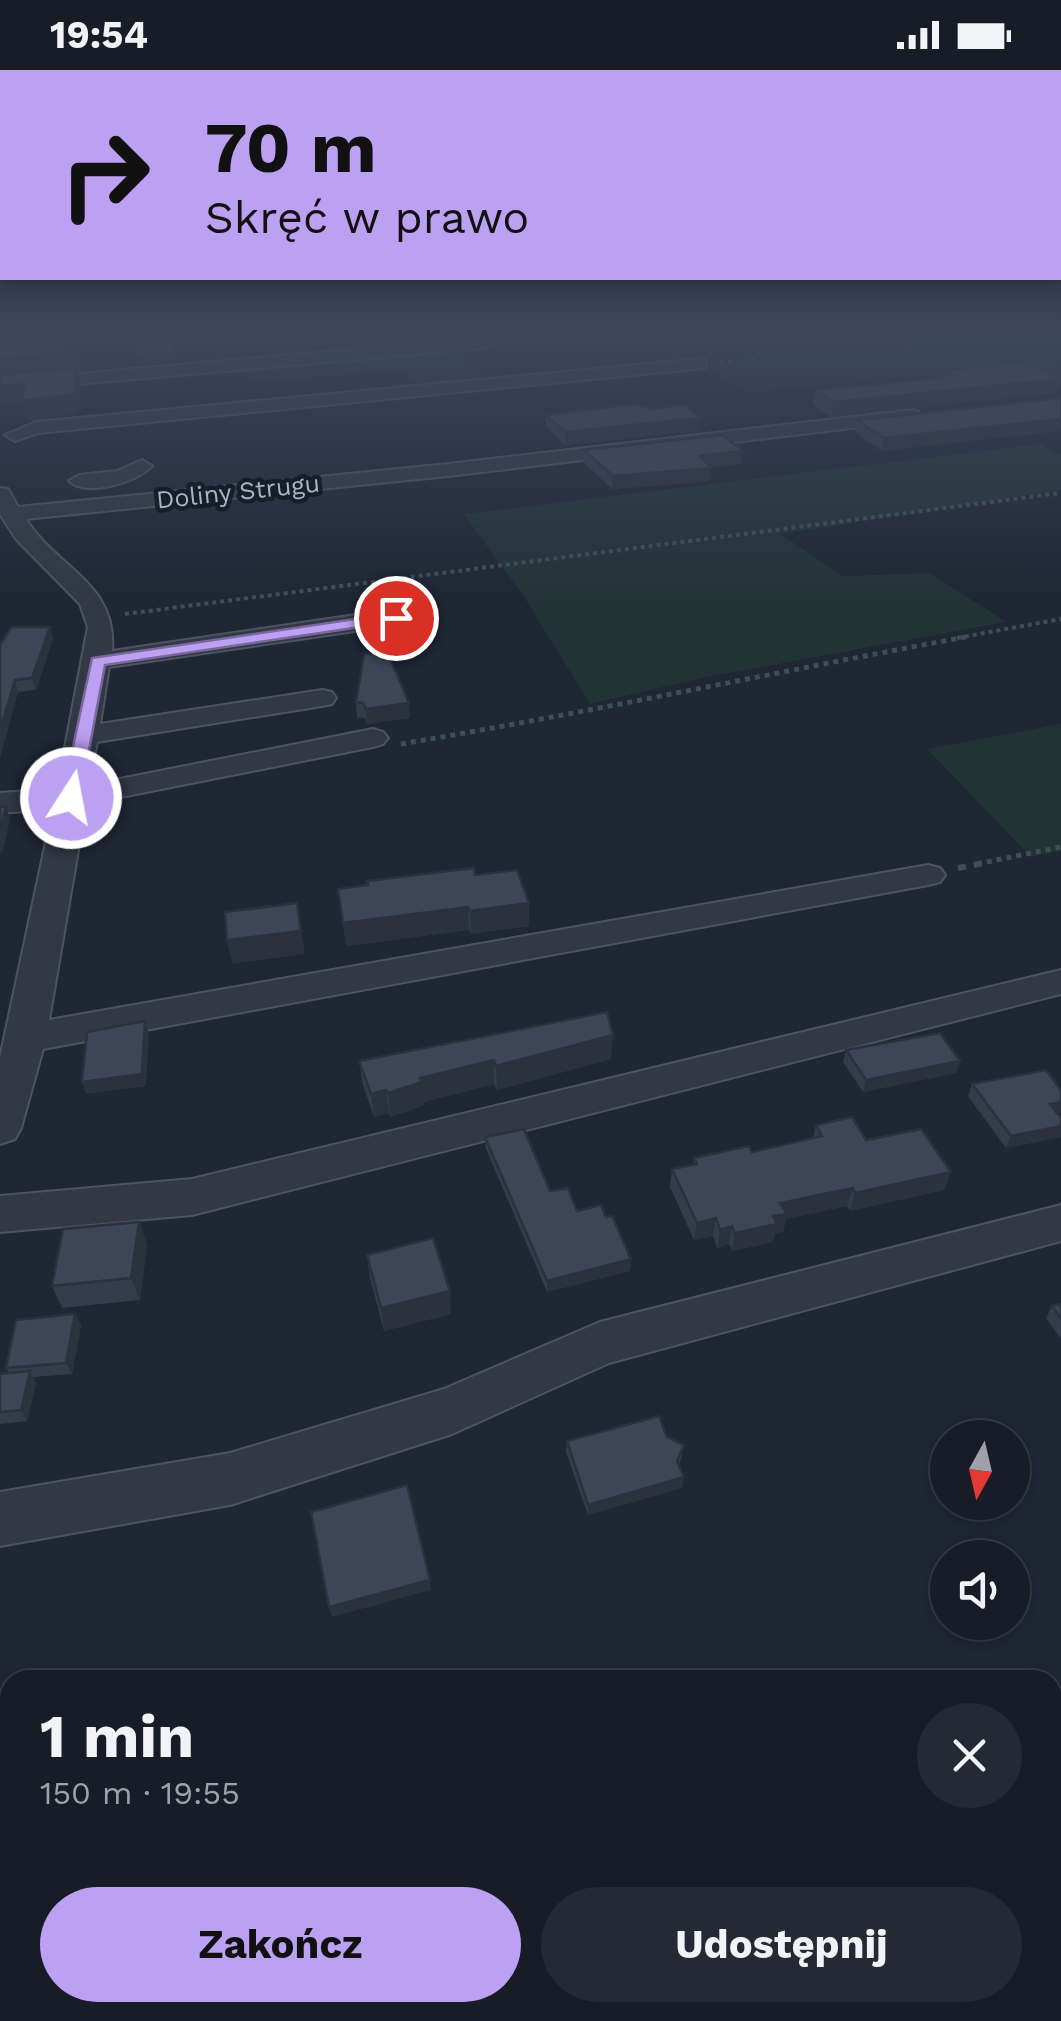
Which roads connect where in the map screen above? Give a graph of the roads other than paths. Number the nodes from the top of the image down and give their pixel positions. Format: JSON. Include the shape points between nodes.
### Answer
{"nodes":[{"id":1,"x":120,"y":419,"type":"edge"},
{"id":2,"x":892,"y":419,"type":"edge"},
{"id":3,"x":8,"y":434,"type":"edge"},
{"id":4,"x":0,"y":455,"type":"edge"},
{"id":5,"x":142,"y":466,"type":"dead end"},
{"id":6,"x":4,"y":502,"type":"edge"},
{"id":7,"x":396,"y":618,"type":"dead end"},
{"id":8,"x":98,"y":661,"type":"junction"},
{"id":9,"x":322,"y":698,"type":"dead end"},
{"id":10,"x":83,"y":735,"type":"junction"},
{"id":11,"x":382,"y":742,"type":"road end"},
{"id":12,"x":71,"y":798,"type":"junction"},
{"id":13,"x":0,"y":803,"type":"edge"},
{"id":14,"x":928,"y":875,"type":"road end"},
{"id":15,"x":1061,"y":982,"type":"edge"},
{"id":16,"x":26,"y":1038,"type":"junction"},
{"id":17,"x":0,"y":1128,"type":"edge"},
{"id":18,"x":0,"y":1214,"type":"edge"},
{"id":19,"x":1061,"y":1223,"type":"edge"},
{"id":20,"x":0,"y":1519,"type":"edge"}],
"edges":[{"from":1,"to":3,"type":"street"},
{"from":2,"to":6,"type":"street","name":"Doliny Strugu","via":[[448,470]]},
{"from":3,"to":4,"type":"street","via":[[18,442]]},
{"from":5,"to":6,"type":"street","via":[[122,477],[40,485]]},
{"from":6,"to":8,"type":"street","via":[[32,544],[92,602],[100,617]]},
{"from":7,"to":8,"type":"street"},
{"from":8,"to":10,"type":"street"},
{"from":9,"to":10,"type":"street"},
{"from":10,"to":12,"type":"street"},
{"from":11,"to":12,"type":"street"},
{"from":12,"to":13,"type":"street"},
{"from":12,"to":16,"type":"street"},
{"from":14,"to":16,"type":"street"},
{"from":15,"to":18,"type":"street","via":[[192,1197]]},
{"from":16,"to":17,"type":"street"},
{"from":19,"to":20,"type":"street","via":[[600,1344],[452,1410],[230,1479]]}]}
